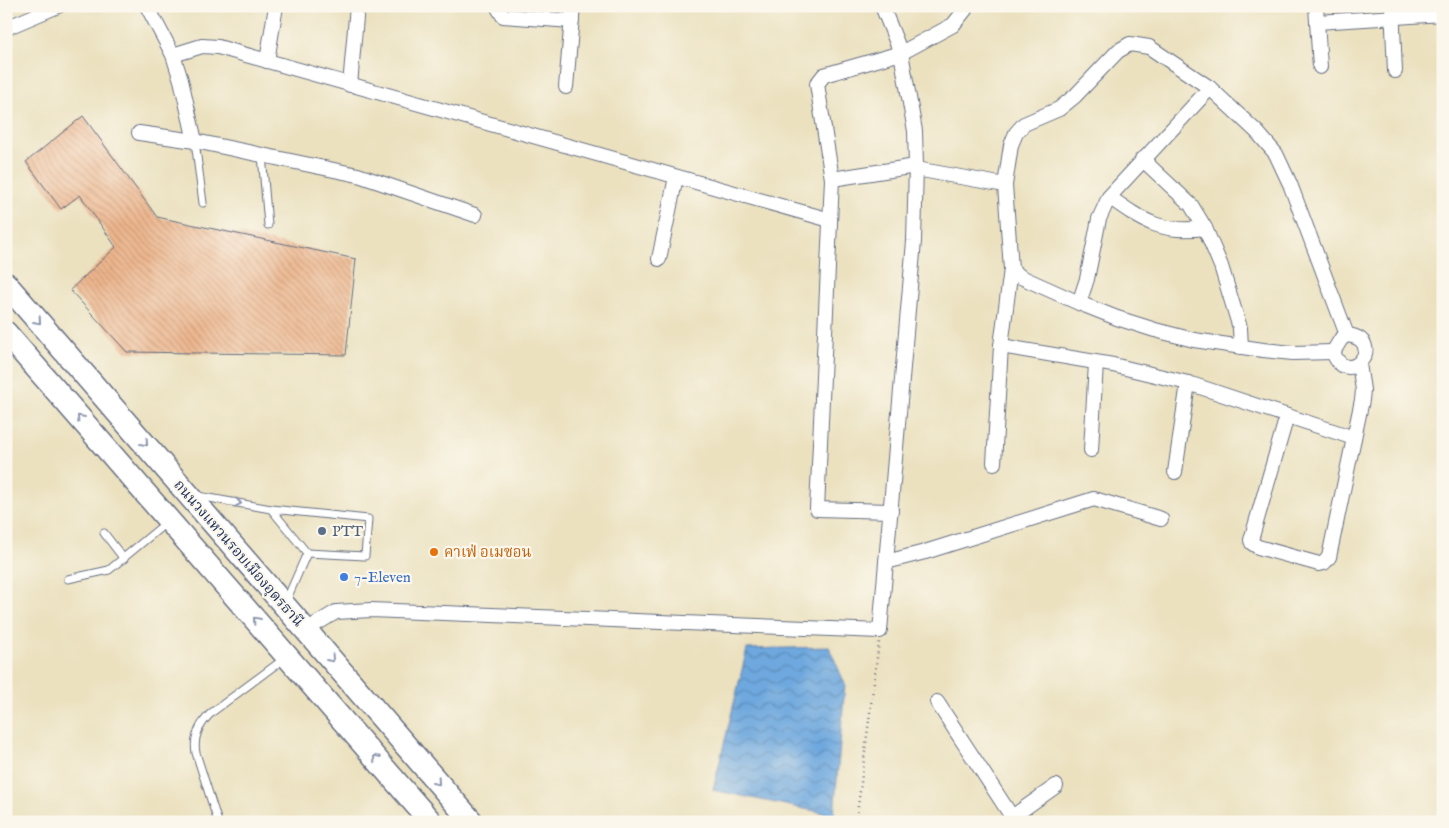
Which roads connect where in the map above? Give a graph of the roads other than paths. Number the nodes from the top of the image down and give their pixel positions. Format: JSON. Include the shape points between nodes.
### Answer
{"nodes":[{"id":1,"x":58,"y":6,"type":"edge"},
{"id":2,"x":147,"y":6,"type":"edge"},
{"id":3,"x":276,"y":6,"type":"edge"},
{"id":4,"x":357,"y":6,"type":"edge"},
{"id":5,"x":497,"y":6,"type":"edge"},
{"id":6,"x":573,"y":6,"type":"edge"},
{"id":7,"x":882,"y":6,"type":"edge"},
{"id":8,"x":965,"y":6,"type":"edge"},
{"id":9,"x":1316,"y":6,"type":"edge"},
{"id":10,"x":1393,"y":12,"type":"edge"},
{"id":11,"x":1443,"y":14,"type":"edge"},
{"id":12,"x":572,"y":21,"type":"junction"},
{"id":13,"x":1317,"y":22,"type":"junction"},
{"id":14,"x":6,"y":28,"type":"edge"},
{"id":15,"x":900,"y":53,"type":"junction"},
{"id":16,"x":173,"y":55,"type":"junction"},
{"id":17,"x":267,"y":61,"type":"junction"},
{"id":18,"x":1320,"y":67,"type":"dead end"},
{"id":19,"x":1395,"y":71,"type":"dead end"},
{"id":20,"x":350,"y":85,"type":"junction"},
{"id":21,"x":566,"y":87,"type":"dead end"},
{"id":22,"x":1210,"y":88,"type":"junction"},
{"id":23,"x":139,"y":133,"type":"dead end"},
{"id":24,"x":195,"y":141,"type":"junction"},
{"id":25,"x":262,"y":155,"type":"junction"},
{"id":26,"x":1142,"y":159,"type":"junction"},
{"id":27,"x":916,"y":168,"type":"junction"},
{"id":28,"x":676,"y":177,"type":"junction"},
{"id":29,"x":832,"y":179,"type":"junction"},
{"id":30,"x":1005,"y":185,"type":"junction"},
{"id":31,"x":1109,"y":197,"type":"junction"},
{"id":32,"x":203,"y":203,"type":"dead end"},
{"id":33,"x":475,"y":215,"type":"dead end"},
{"id":34,"x":830,"y":220,"type":"junction"},
{"id":35,"x":268,"y":225,"type":"dead end"},
{"id":36,"x":1205,"y":228,"type":"junction"},
{"id":37,"x":659,"y":259,"type":"dead end"},
{"id":38,"x":1011,"y":269,"type":"junction"},
{"id":39,"x":6,"y":284,"type":"edge"},
{"id":40,"x":1079,"y":303,"type":"junction"},
{"id":41,"x":6,"y":333,"type":"edge"},
{"id":42,"x":1347,"y":335,"type":"junction"},
{"id":43,"x":1001,"y":346,"type":"junction"},
{"id":44,"x":1241,"y":347,"type":"junction"},
{"id":45,"x":1333,"y":352,"type":"junction"},
{"id":46,"x":1096,"y":363,"type":"junction"},
{"id":47,"x":1359,"y":364,"type":"junction"},
{"id":48,"x":1188,"y":383,"type":"junction"},
{"id":49,"x":1287,"y":416,"type":"junction"},
{"id":50,"x":1354,"y":438,"type":"junction"},
{"id":51,"x":1091,"y":450,"type":"dead end"},
{"id":52,"x":994,"y":463,"type":"dead end"},
{"id":53,"x":1175,"y":472,"type":"dead end"},
{"id":54,"x":190,"y":495,"type":"junction"},
{"id":55,"x":271,"y":509,"type":"junction"},
{"id":56,"x":891,"y":511,"type":"junction"},
{"id":57,"x":1161,"y":519,"type":"dead end"},
{"id":58,"x":169,"y":520,"type":"junction"},
{"id":59,"x":104,"y":533,"type":"dead end"},
{"id":60,"x":307,"y":554,"type":"junction"},
{"id":61,"x":124,"y":559,"type":"junction"},
{"id":62,"x":891,"y":560,"type":"junction"},
{"id":63,"x":68,"y":579,"type":"dead end"},
{"id":64,"x":284,"y":606,"type":"junction"},
{"id":65,"x":306,"y":630,"type":"junction"},
{"id":66,"x":288,"y":656,"type":"junction"},
{"id":67,"x":937,"y":702,"type":"dead end"},
{"id":68,"x":1056,"y":786,"type":"dead end"},
{"id":69,"x":1011,"y":820,"type":"edge"},
{"id":70,"x":218,"y":822,"type":"edge"},
{"id":71,"x":431,"y":822,"type":"edge"},
{"id":72,"x":472,"y":822,"type":"edge"}],
"edges":[{"from":1,"to":14,"type":"street"},
{"from":2,"to":16,"type":"street"},
{"from":3,"to":17,"type":"street"},
{"from":4,"to":20,"type":"street"},
{"from":5,"to":12,"type":"street","via":[[502,16]]},
{"from":6,"to":12,"type":"street"},
{"from":7,"to":15,"type":"street"},
{"from":8,"to":15,"type":"street","via":[[953,25]]},
{"from":9,"to":13,"type":"street"},
{"from":10,"to":11,"type":"street"},
{"from":10,"to":13,"type":"street"},
{"from":10,"to":19,"type":"street"},
{"from":12,"to":21,"type":"street"},
{"from":13,"to":18,"type":"street"},
{"from":15,"to":27,"type":"street","via":[[915,131]]},
{"from":15,"to":29,"type":"street","via":[[824,75],[817,84]]},
{"from":16,"to":17,"type":"street","via":[[202,46],[218,47]]},
{"from":16,"to":24,"type":"street"},
{"from":17,"to":20,"type":"street"},
{"from":20,"to":28,"type":"street"},
{"from":22,"to":26,"type":"street"},
{"from":22,"to":30,"type":"street","via":[[1149,46],[1130,44],[1118,51],[1076,96],[1059,109],[1024,124],[1016,133],[1011,144]]},
{"from":22,"to":42,"type":"street","via":[[1276,154]]},
{"from":23,"to":24,"type":"street"},
{"from":24,"to":25,"type":"street"},
{"from":24,"to":32,"type":"lane"},
{"from":25,"to":33,"type":"street","via":[[358,175]]},
{"from":25,"to":35,"type":"lane"},
{"from":26,"to":31,"type":"street"},
{"from":26,"to":36,"type":"street","via":[[1191,205]]},
{"from":27,"to":29,"type":"street"},
{"from":27,"to":30,"type":"street"},
{"from":27,"to":56,"type":"street","via":[[914,241]]},
{"from":28,"to":34,"type":"street"},
{"from":28,"to":37,"type":"street"},
{"from":29,"to":34,"type":"street"},
{"from":30,"to":38,"type":"street"},
{"from":31,"to":36,"type":"street","via":[[1140,219],[1166,228]]},
{"from":31,"to":40,"type":"street","via":[[1099,219]]},
{"from":34,"to":56,"type":"street","via":[[817,509]]},
{"from":36,"to":44,"type":"street","via":[[1222,266],[1240,328]]},
{"from":38,"to":40,"type":"street","via":[[1021,277]]},
{"from":38,"to":43,"type":"street"},
{"from":39,"to":54,"type":"main road","name":"ถนนวงแหวนรอบเมืองอุดรธานี","one_way":true},
{"from":40,"to":44,"type":"street","via":[[1155,330]]},
{"from":58,"to":41,"type":"main road","name":"ถนนวงแหวนรอบเมืองอุดรธานี","one_way":true},
{"from":42,"to":45,"type":"street"},
{"from":42,"to":47,"type":"street","via":[[1358,337],[1364,344],[1366,352]]},
{"from":43,"to":46,"type":"street"},
{"from":43,"to":52,"type":"street"},
{"from":44,"to":45,"type":"street","via":[[1294,354]]},
{"from":45,"to":47,"type":"street","via":[[1339,363],[1347,367]]},
{"from":46,"to":48,"type":"street"},
{"from":46,"to":51,"type":"street"},
{"from":47,"to":50,"type":"street","via":[[1363,390]]},
{"from":48,"to":49,"type":"street"},
{"from":48,"to":53,"type":"street"},
{"from":49,"to":50,"type":"street"},
{"from":49,"to":50,"type":"street","via":[[1251,540],[1254,546],[1319,564],[1327,562]]},
{"from":54,"to":55,"type":"lane","one_way":true},
{"from":54,"to":64,"type":"main road","name":"ถนนวงแหวนรอบเมืองอุดรธานี"},
{"from":55,"to":60,"type":"lane"},
{"from":55,"to":60,"type":"lane","via":[[368,519],[365,556]]},
{"from":56,"to":62,"type":"street"},
{"from":57,"to":62,"type":"street","via":[[1094,500]]},
{"from":58,"to":61,"type":"lane"},
{"from":66,"to":58,"type":"main road","name":"ถนนวงแหวนรอบเมืองอุดรธานี","one_way":true},
{"from":59,"to":61,"type":"lane"},
{"from":60,"to":64,"type":"lane"},
{"from":61,"to":63,"type":"lane","via":[[109,570]]},
{"from":62,"to":65,"type":"street","via":[[880,631],[370,610],[336,612]]},
{"from":64,"to":65,"type":"main road","name":"ถนนวงแหวนรอบเมืองอุดรธานี"},
{"from":65,"to":72,"type":"main road","name":"ถนนวงแหวนรอบเมืองอุดรธานี","one_way":true},
{"from":66,"to":70,"type":"lane","via":[[204,720],[196,737],[196,754]]},
{"from":71,"to":66,"type":"main road","name":"ถนนวงแหวนรอบเมืองอุดรธานี","one_way":true},
{"from":67,"to":69,"type":"street"},
{"from":68,"to":69,"type":"street"}]}
